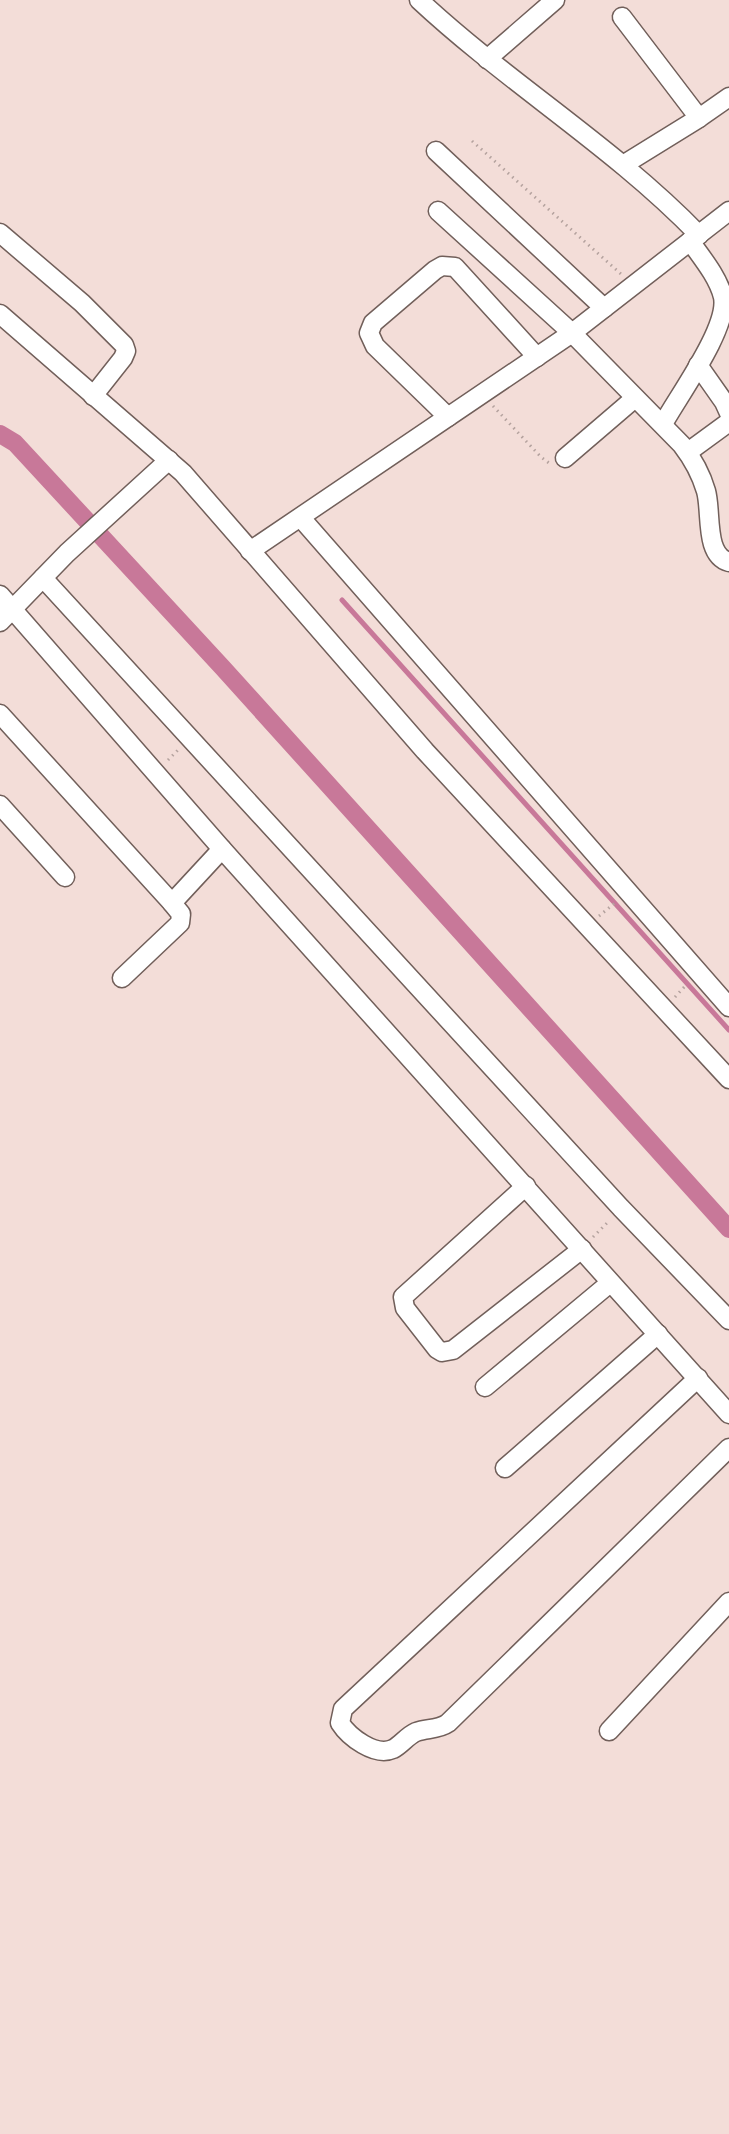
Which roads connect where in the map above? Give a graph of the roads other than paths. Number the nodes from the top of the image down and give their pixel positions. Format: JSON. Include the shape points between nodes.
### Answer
{"nodes":[{"id":1,"x":419,"y":0,"type":"edge"},
{"id":2,"x":555,"y":0,"type":"edge"},
{"id":3,"x":622,"y":17,"type":"dead end"},
{"id":4,"x":487,"y":59,"type":"junction"},
{"id":5,"x":729,"y":97,"type":"edge"},
{"id":6,"x":699,"y":118,"type":"junction"},
{"id":7,"x":435,"y":151,"type":"dead end"},
{"id":8,"x":623,"y":165,"type":"junction"},
{"id":9,"x":438,"y":211,"type":"dead end"},
{"id":10,"x":729,"y":211,"type":"edge"},
{"id":11,"x":0,"y":233,"type":"edge"},
{"id":12,"x":694,"y":238,"type":"junction"},
{"id":13,"x":604,"y":308,"type":"junction"},
{"id":14,"x":727,"y":311,"type":"edge"},
{"id":15,"x":0,"y":314,"type":"edge"},
{"id":16,"x":572,"y":333,"type":"junction"},
{"id":17,"x":537,"y":357,"type":"junction"},
{"id":18,"x":698,"y":365,"type":"junction"},
{"id":19,"x":93,"y":396,"type":"junction"},
{"id":20,"x":635,"y":398,"type":"junction"},
{"id":21,"x":729,"y":413,"type":"edge"},
{"id":22,"x":448,"y":417,"type":"junction"},
{"id":23,"x":729,"y":422,"type":"edge"},
{"id":24,"x":663,"y":424,"type":"junction"},
{"id":25,"x":688,"y":452,"type":"junction"},
{"id":26,"x":565,"y":458,"type":"road end"},
{"id":27,"x":169,"y":460,"type":"junction"},
{"id":28,"x":301,"y":518,"type":"junction"},
{"id":29,"x":250,"y":551,"type":"junction"},
{"id":30,"x":729,"y":562,"type":"edge"},
{"id":31,"x":43,"y":578,"type":"junction"},
{"id":32,"x":0,"y":595,"type":"edge"},
{"id":33,"x":13,"y":609,"type":"junction"},
{"id":34,"x":0,"y":622,"type":"edge"},
{"id":35,"x":0,"y":714,"type":"edge"},
{"id":36,"x":0,"y":805,"type":"edge"},
{"id":37,"x":222,"y":849,"type":"junction"},
{"id":38,"x":65,"y":877,"type":"dead end"},
{"id":39,"x":172,"y":903,"type":"junction"},
{"id":40,"x":122,"y":978,"type":"dead end"},
{"id":41,"x":729,"y":1007,"type":"edge"},
{"id":42,"x":729,"y":1079,"type":"edge"},
{"id":43,"x":526,"y":1186,"type":"junction"},
{"id":44,"x":585,"y":1246,"type":"junction"},
{"id":45,"x":610,"y":1283,"type":"junction"},
{"id":46,"x":729,"y":1320,"type":"edge"},
{"id":47,"x":658,"y":1334,"type":"junction"},
{"id":48,"x":698,"y":1378,"type":"junction"},
{"id":49,"x":485,"y":1387,"type":"dead end"},
{"id":50,"x":729,"y":1414,"type":"edge"},
{"id":51,"x":729,"y":1448,"type":"edge"},
{"id":52,"x":505,"y":1468,"type":"dead end"},
{"id":53,"x":729,"y":1602,"type":"edge"},
{"id":54,"x":609,"y":1731,"type":"dead end"}],
"edges":[{"from":1,"to":4,"type":"street"},
{"from":2,"to":4,"type":"street"},
{"from":3,"to":6,"type":"street"},
{"from":4,"to":8,"type":"street"},
{"from":5,"to":6,"type":"street"},
{"from":6,"to":8,"type":"street"},
{"from":7,"to":13,"type":"street"},
{"from":8,"to":12,"type":"street"},
{"from":9,"to":16,"type":"street"},
{"from":10,"to":12,"type":"street"},
{"from":11,"to":19,"type":"street","via":[[82,303],[123,345],[123,358]]},
{"from":12,"to":13,"type":"street"},
{"from":12,"to":14,"type":"street","via":[[721,289]]},
{"from":13,"to":16,"type":"street"},
{"from":14,"to":18,"type":"street"},
{"from":15,"to":19,"type":"street"},
{"from":16,"to":17,"type":"street"},
{"from":16,"to":20,"type":"street"},
{"from":17,"to":22,"type":"street"},
{"from":17,"to":22,"type":"street","via":[[455,267],[435,270],[373,323],[369,333],[375,346]]},
{"from":18,"to":21,"type":"street"},
{"from":18,"to":24,"type":"street"},
{"from":19,"to":27,"type":"street"},
{"from":20,"to":24,"type":"street"},
{"from":20,"to":26,"type":"street"},
{"from":22,"to":28,"type":"street"},
{"from":23,"to":25,"type":"street"},
{"from":24,"to":25,"type":"street"},
{"from":25,"to":30,"type":"street","via":[[706,491],[715,552],[721,560]]},
{"from":27,"to":29,"type":"street"},
{"from":27,"to":31,"type":"street"},
{"from":28,"to":29,"type":"street"},
{"from":28,"to":41,"type":"street"},
{"from":29,"to":42,"type":"street","via":[[425,751]]},
{"from":31,"to":33,"type":"street"},
{"from":31,"to":46,"type":"street","via":[[621,1208]]},
{"from":32,"to":33,"type":"street"},
{"from":33,"to":34,"type":"street"},
{"from":33,"to":37,"type":"street"},
{"from":35,"to":39,"type":"street"},
{"from":36,"to":38,"type":"street"},
{"from":37,"to":39,"type":"street"},
{"from":37,"to":43,"type":"street"},
{"from":39,"to":40,"type":"street","via":[[181,914],[180,923]]},
{"from":43,"to":44,"type":"street"},
{"from":43,"to":44,"type":"street","via":[[403,1297],[405,1308],[437,1349],[453,1350]]},
{"from":44,"to":45,"type":"street"},
{"from":45,"to":47,"type":"street"},
{"from":45,"to":49,"type":"street"},
{"from":47,"to":48,"type":"street"},
{"from":47,"to":52,"type":"street"},
{"from":48,"to":50,"type":"street"},
{"from":48,"to":51,"type":"street","via":[[343,1709],[340,1723],[345,1730],[378,1751],[390,1751],[414,1733],[448,1723]]},
{"from":53,"to":54,"type":"street"}]}
